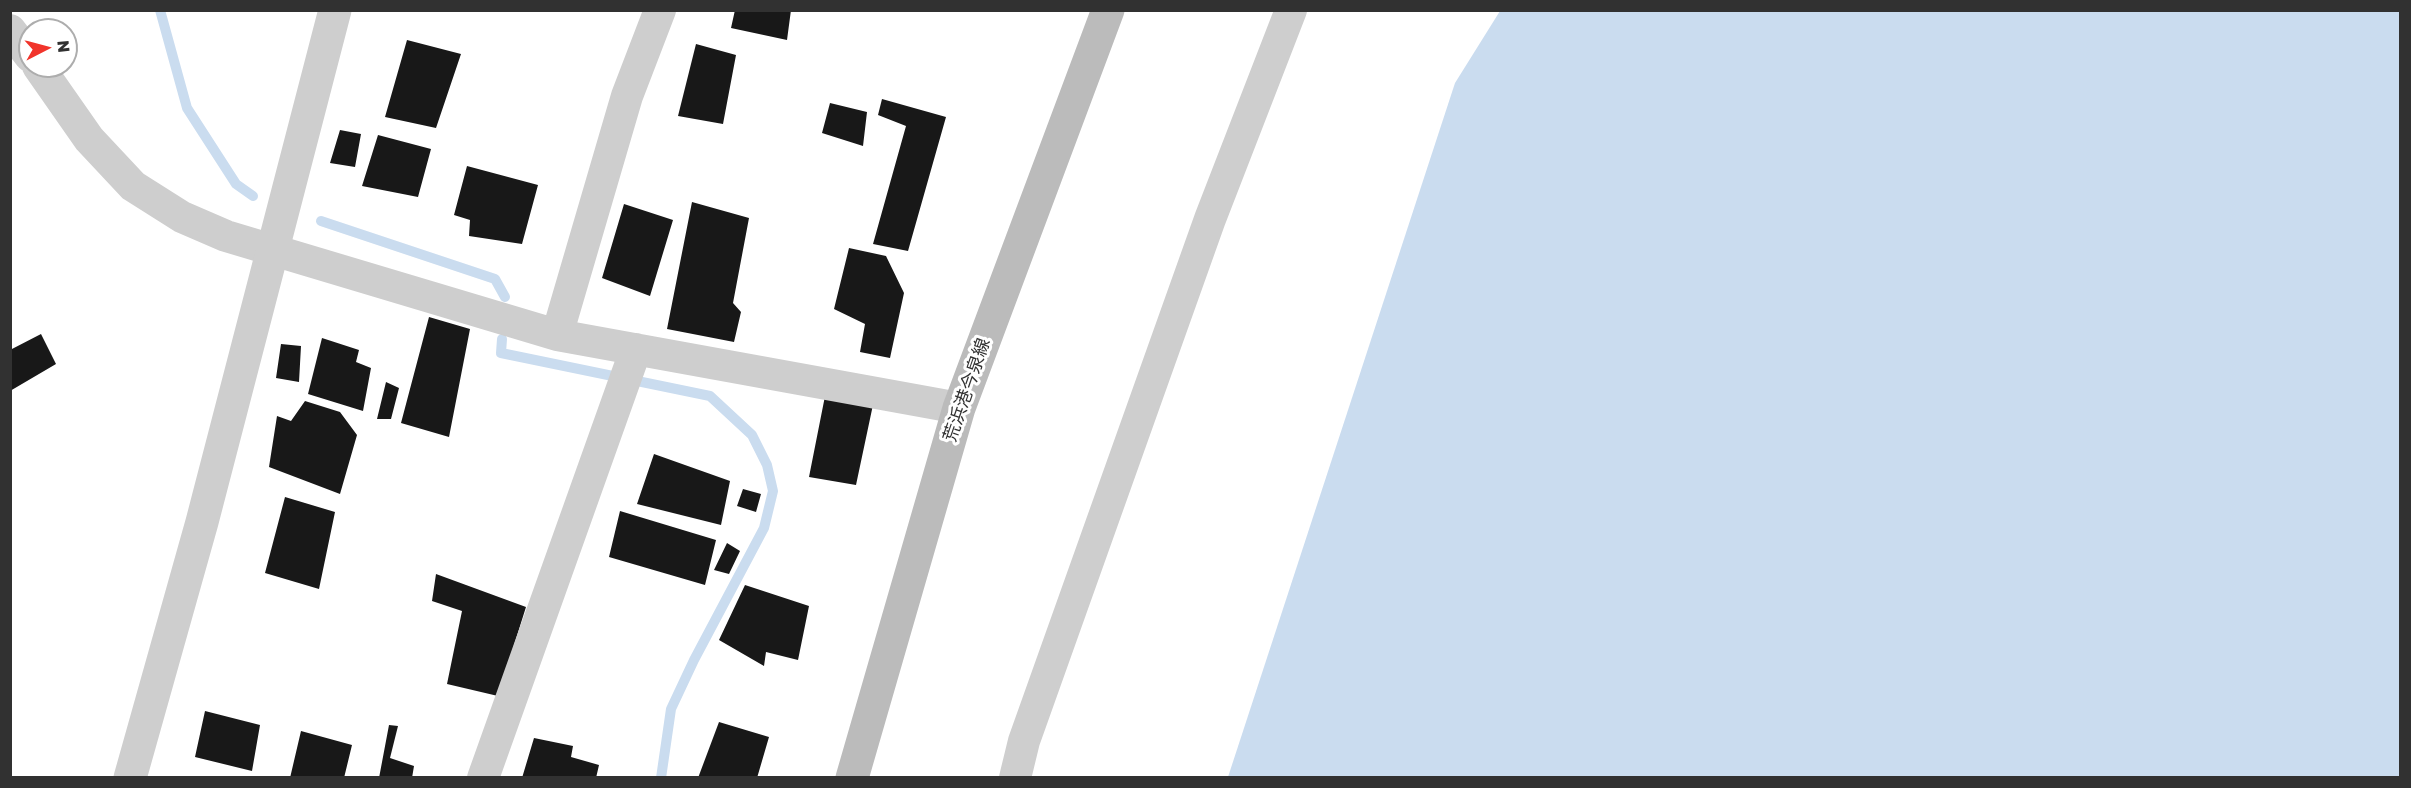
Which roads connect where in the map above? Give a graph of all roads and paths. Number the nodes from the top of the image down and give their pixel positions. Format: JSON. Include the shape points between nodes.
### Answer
{"nodes":[{"id":1,"x":335,"y":10,"type":"edge"},
{"id":2,"x":660,"y":10,"type":"edge"},
{"id":3,"x":1108,"y":10,"type":"edge"},
{"id":4,"x":1291,"y":10,"type":"edge"},
{"id":5,"x":46,"y":78,"type":"edge"},
{"id":6,"x":272,"y":249,"type":"junction"},
{"id":7,"x":557,"y":335,"type":"junction"},
{"id":8,"x":629,"y":368,"type":"junction"},
{"id":9,"x":959,"y":408,"type":"junction"},
{"id":10,"x":130,"y":777,"type":"edge"},
{"id":11,"x":483,"y":777,"type":"edge"},
{"id":12,"x":852,"y":777,"type":"edge"},
{"id":13,"x":1015,"y":777,"type":"edge"}],
"edges":[{"from":1,"to":6,"type":"street"},
{"from":2,"to":7,"type":"street","via":[[627,96]]},
{"from":3,"to":9,"type":"main road","name":"荒浜港今泉線"},
{"from":4,"to":13,"type":"street","via":[[1210,219],[1024,741]]},
{"from":5,"to":6,"type":"street","via":[[89,139],[133,186],[182,217],[226,236]]},
{"from":6,"to":7,"type":"street"},
{"from":6,"to":10,"type":"street","via":[[202,522]]},
{"from":7,"to":8,"type":"street"},
{"from":8,"to":9,"type":"street"},
{"from":8,"to":11,"type":"street"},
{"from":9,"to":12,"type":"main road","name":"荒浜港今泉線"}]}
